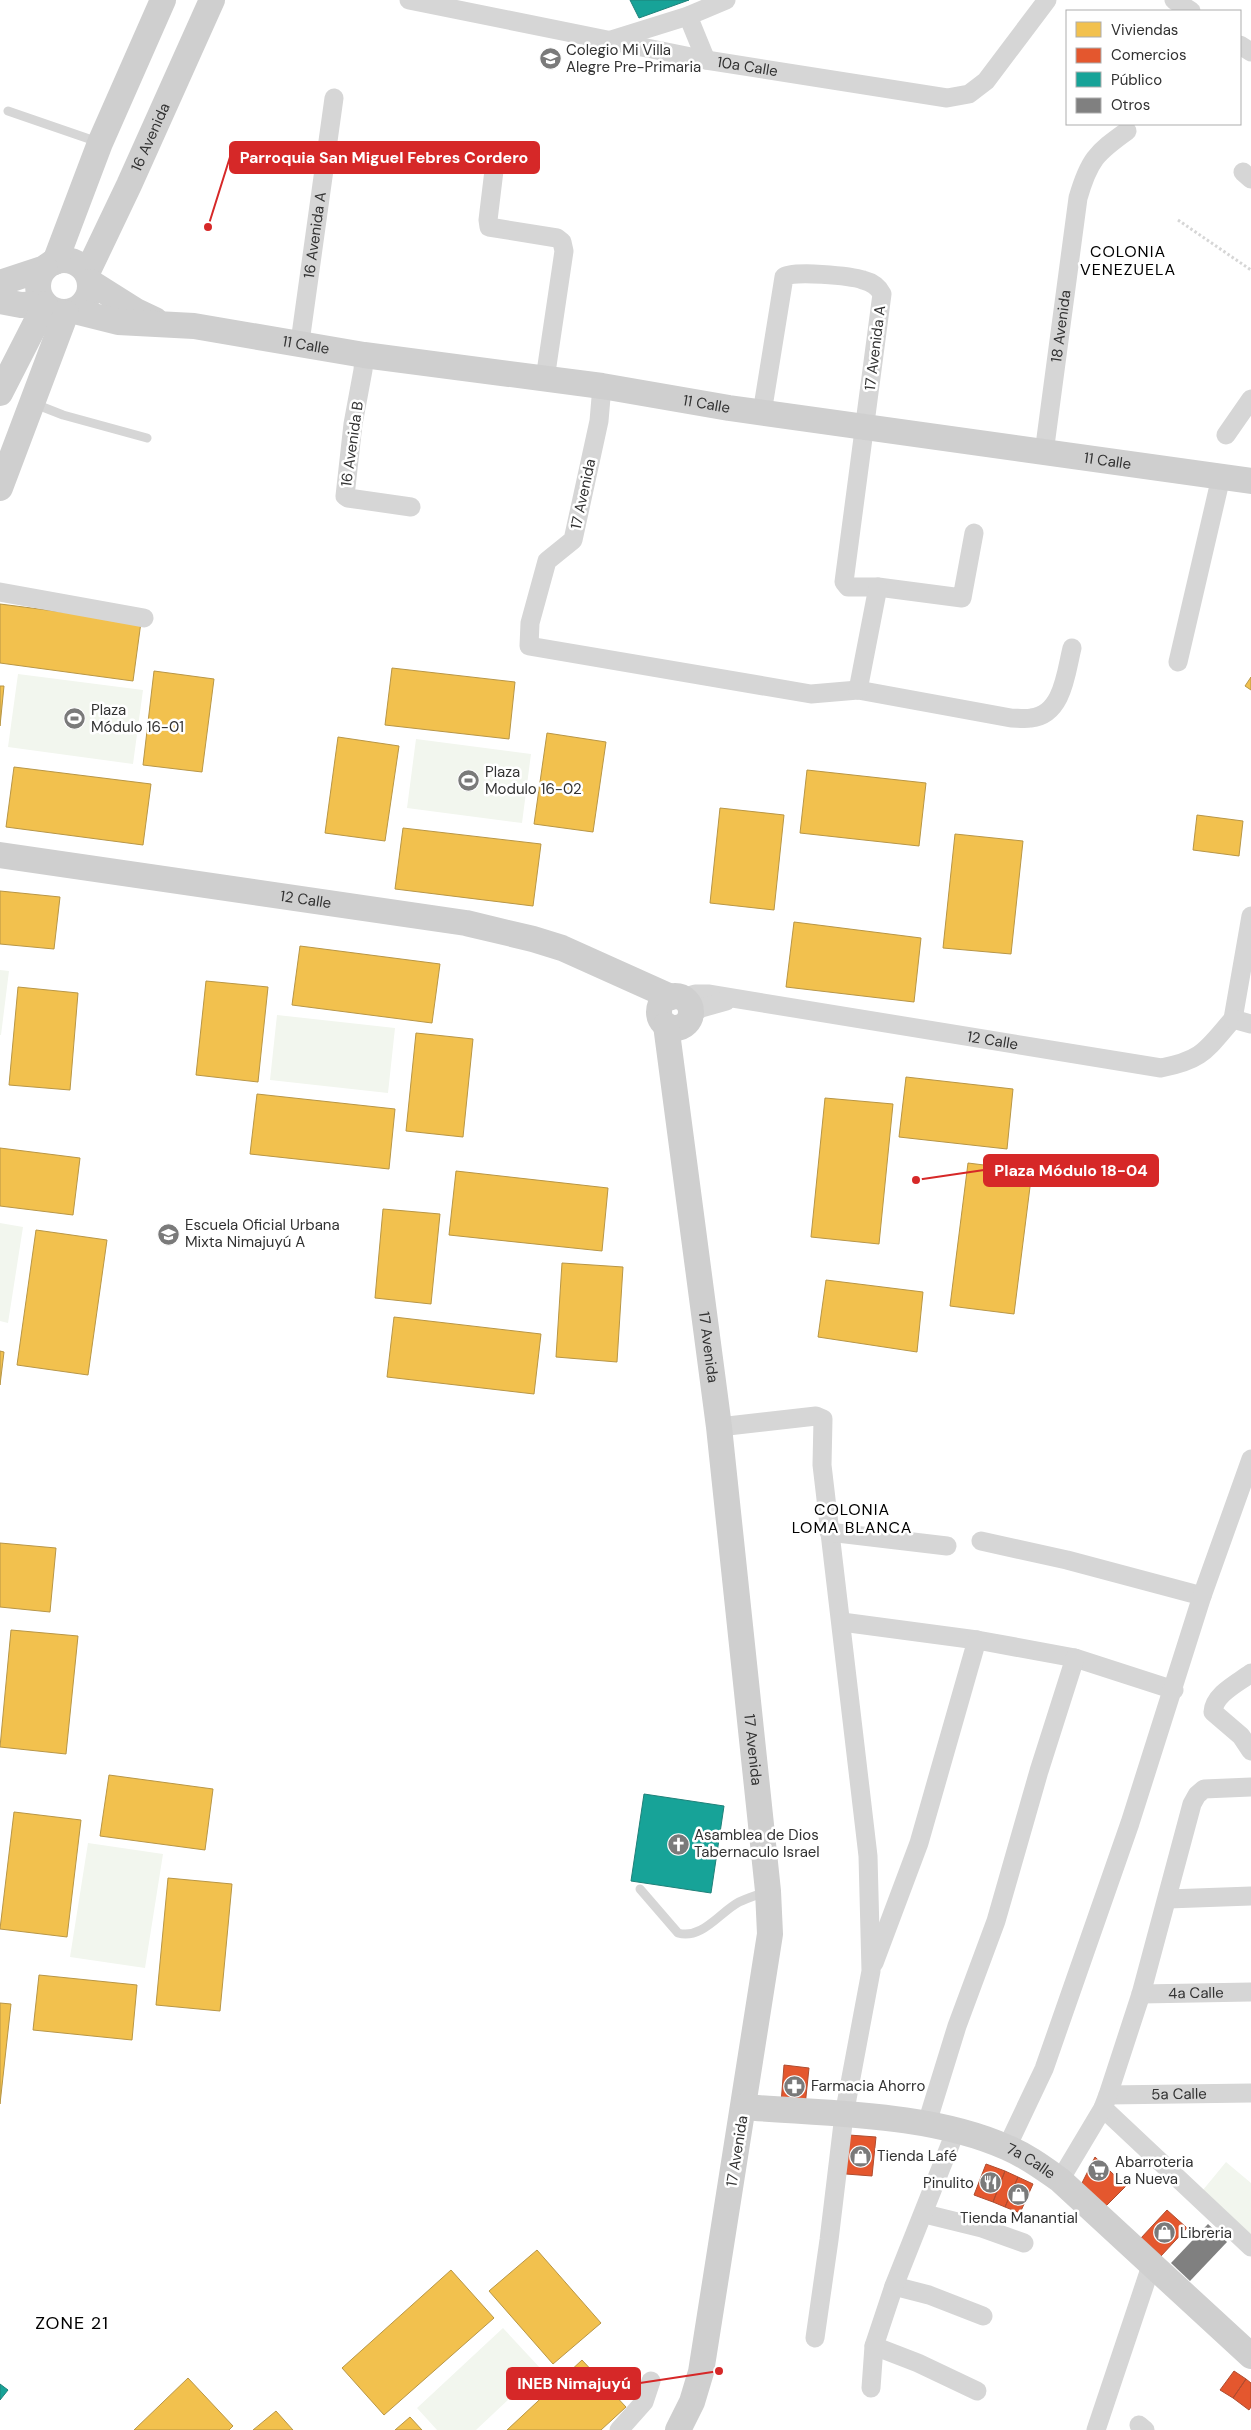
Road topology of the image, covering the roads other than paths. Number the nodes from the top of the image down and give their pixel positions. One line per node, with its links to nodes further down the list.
1 (163, 0): 14 (street)
2 (212, 0): 17 (street, 16 Avenida)
3 (409, 0): 9 (street, 10a Calle)
4 (726, 0): 8 (street)
5 (1047, 0): 10 (street, 10a Calle)
6 (1174, 0): 7 (street)
7 (1189, 10)
8 (688, 16): 9 (street); 10 (street)
9 (610, 41): 10 (street, 10a Calle)
10 (706, 60)
11 (334, 98): 22 (street, 16 Avenida A)
12 (8, 111): 14 (lane)
13 (1128, 131): 33 (street, 18 Avenida)
14 (100, 143): 16 (street)
15 (496, 154): 24 (street)
16 (50, 265): 17 (street); 18 (street); 20 (street)
17 (89, 277): 20 (street); 21 (street, 11 Calle)
18 (0, 283)
19 (0, 302): 20 (street, 11 Calle)
20 (57, 308): 21 (street, 11 Calle); 26 (street); 28 (street)
21 (163, 324): 22 (street, 11 Calle)
22 (300, 342): 23 (street, 11 Calle)
23 (364, 355): 24 (street, 11 Calle); 37 (street, 16 Avenida B)
24 (545, 379): 25 (street, 11 Calle)
25 (602, 386): 29 (street, 11 Calle); 44 (street, 17 Avenida)
26 (0, 393)
27 (1251, 399): 31 (street)
28 (33, 402): 32 (lane); 36 (street)
29 (762, 412): 30 (street, 11 Calle); 30 (street, 17 Avenida A)
30 (864, 427): 33 (street, 11 Calle); 39 (street, 17 Avenida A)
31 (1226, 435)
32 (147, 438)
33 (1044, 453): 34 (street, 11 Calle)
34 (1221, 477): 35 (street, 11 Calle); 43 (street)
35 (1251, 481)
36 (0, 488)
37 (411, 507)
38 (974, 533): 39 (street)
39 (878, 587): 44 (street)
40 (0, 592): 41 (street)
41 (144, 618)
42 (1072, 648): 44 (street)
43 (1178, 662)
44 (858, 690)
45 (0, 855): 47 (street, 12 Calle)
46 (1251, 916): 48 (street)
47 (675, 1013): 48 (street, 12 Calle); 50 (street, 17 Avenida)
48 (1232, 1019): 49 (street)
49 (1251, 1024)
50 (719, 1427): 52 (street); 64 (street, 17 Avenida)
51 (1251, 1459): 55 (street)
52 (830, 1532): 54 (street); 56 (street)
53 (981, 1541): 55 (street)
54 (947, 1546)
55 (1202, 1596): 60 (street)
56 (842, 1622): 57 (street); 67 (street)
57 (977, 1640): 58 (street); 67 (street)
58 (1075, 1658): 60 (street); 74 (street)
59 (1251, 1673): 61 (street)
60 (1174, 1690): 76 (street)
61 (1251, 1751)
62 (1248, 1784): 66 (street)
63 (640, 1890): 64 (lane)
64 (768, 1891): 72 (street, 17 Avenida)
65 (1251, 1896): 66 (street)
66 (1168, 1899): 69 (street)
67 (871, 1971): 73 (street)
68 (1251, 1992): 69 (street, 4a Calle)
69 (1141, 1994): 71 (street)
70 (1251, 2093): 71 (street, 5a Calle)
71 (1105, 2101): 77 (street); 80 (street)
72 (744, 2107): 73 (street, 7a Calle); 91 (street, 17 Avenida)
73 (844, 2115): 74 (street, 7a Calle); 84 (street)
74 (927, 2123): 75 (street, 7a Calle)
75 (956, 2130): 76 (street, 7a Calle); 78 (street)
76 (1007, 2147): 77 (street, 7a Calle)
77 (1060, 2180): 81 (street, 7a Calle)
78 (925, 2214): 79 (street); 82 (street)
79 (1024, 2243)
80 (1251, 2247)
81 (1152, 2263): 86 (street, 7a Calle); 92 (street)
82 (894, 2286): 83 (street); 85 (street)
83 (983, 2316)
84 (815, 2338)
85 (874, 2346): 88 (street); 89 (street)
86 (1251, 2356)
87 (651, 2381): 90 (street)
88 (870, 2388)
89 (977, 2391)
90 (619, 2430)
91 (678, 2430)
92 (1096, 2430)

